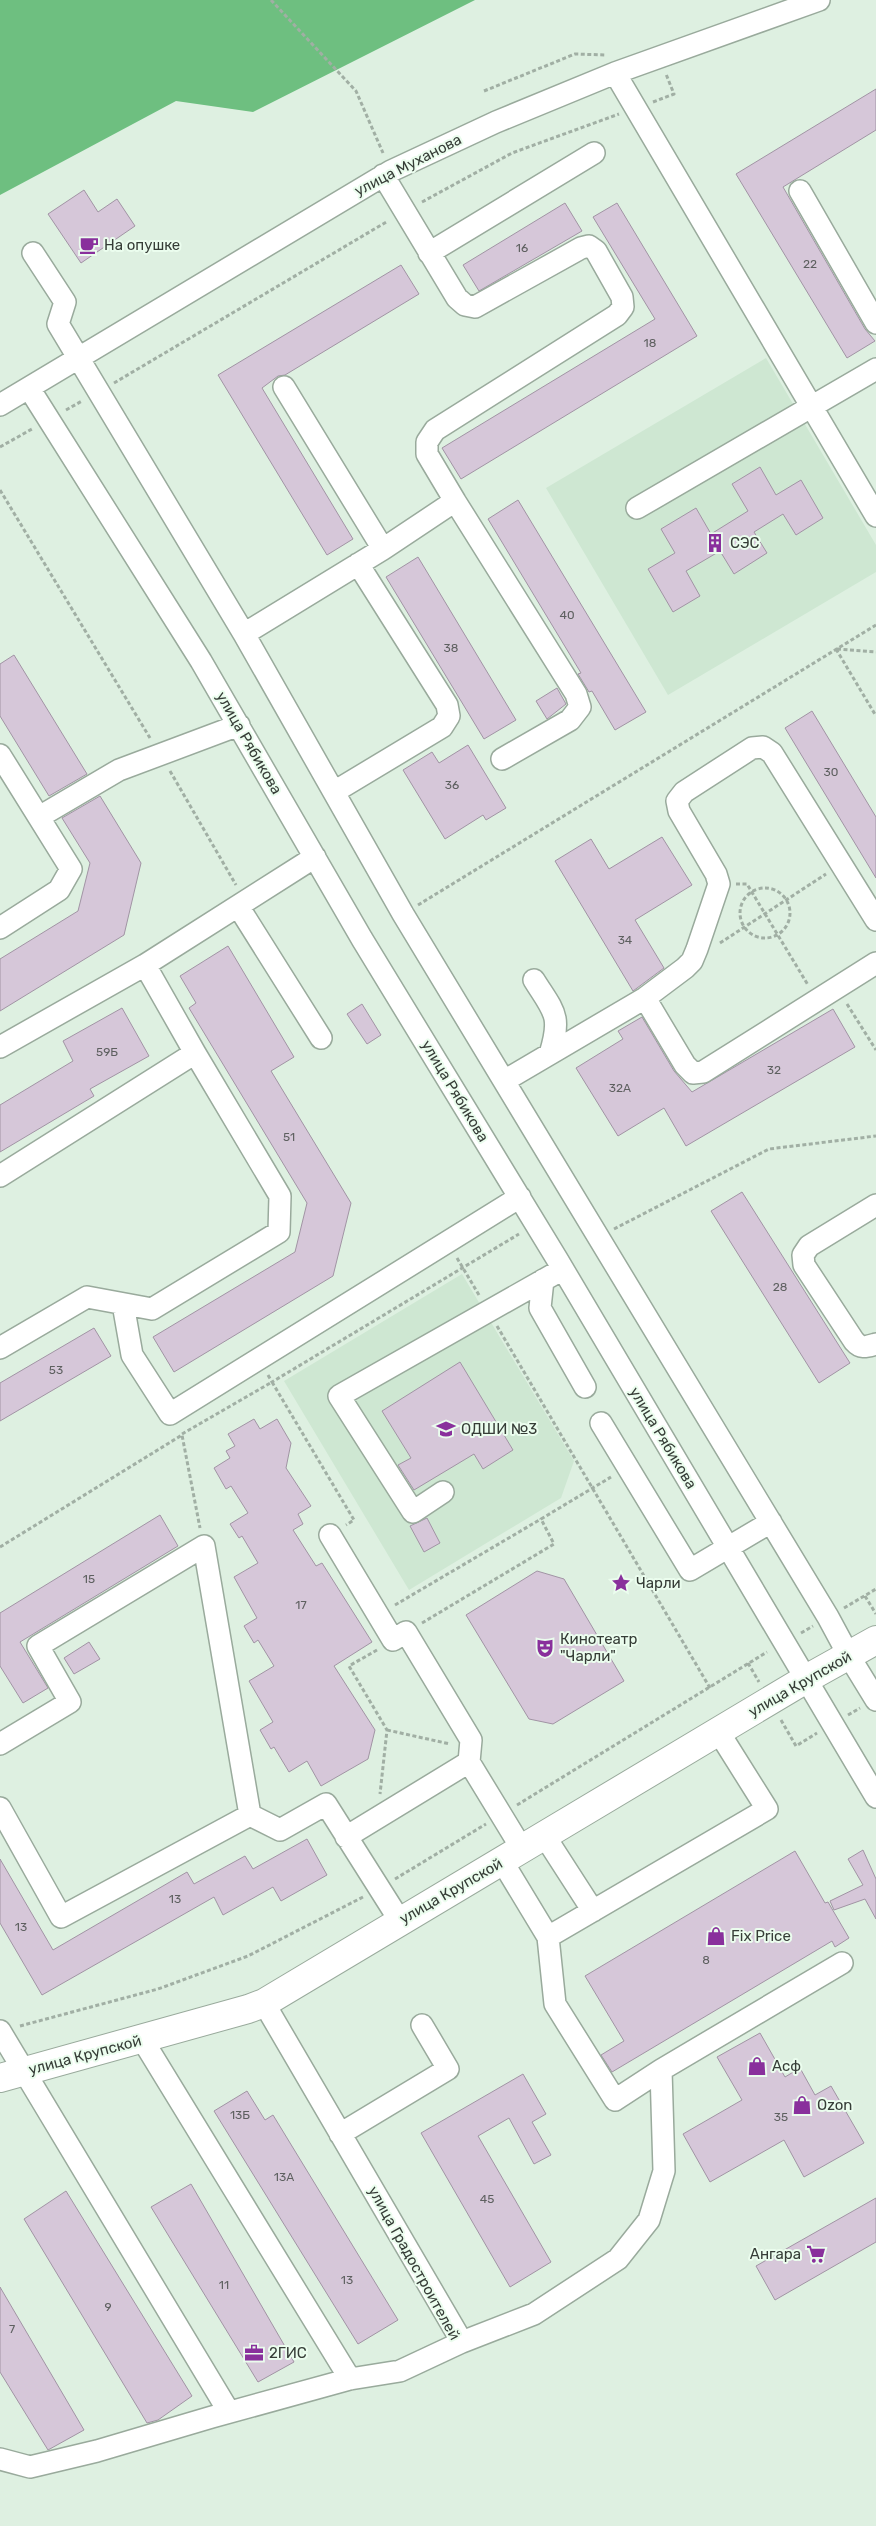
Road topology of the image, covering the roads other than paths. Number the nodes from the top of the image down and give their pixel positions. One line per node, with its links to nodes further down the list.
1 (819, 0): 2 (street, улица Муханова)
2 (615, 73): 4 (street, улица Муханова); 14 (street)
3 (594, 153): 7 (street)
4 (387, 173): 7 (street); 9 (street, улица Муханова)
5 (800, 191): 8 (street)
6 (33, 253): 9 (street)
7 (429, 253): 15 (street)
8 (876, 323)
9 (78, 358): 12 (street, улица Муханова); 20 (street)
10 (876, 369): 14 (street)
11 (284, 387): 18 (street)
12 (29, 388): 13 (street, улица Муханова); 21 (street, улица Рябикова)
13 (0, 405)
14 (810, 408): 16 (street); 17 (street)
15 (454, 501): 18 (street); 23 (street)
16 (637, 508)
17 (876, 516)
18 (383, 549): 19 (street)
19 (358, 564): 20 (street); 24 (street)
20 (244, 634): 24 (street)
21 (239, 725): 25 (street); 26 (street, улица Рябикова)
22 (0, 756): 25 (street)
23 (502, 759)
24 (334, 792): 38 (street)
25 (38, 817): 29 (street)
26 (315, 858): 27 (street); 40 (street, улица Рябикова)
27 (242, 904): 31 (street); 34 (street)
28 (876, 920): 33 (street)
29 (0, 928)
30 (876, 963): 33 (street)
31 (145, 965): 35 (street); 36 (street)
32 (534, 980): 37 (street)
33 (645, 998): 37 (street)
34 (321, 1038)
35 (0, 1047)
36 (195, 1053): 39 (street); 44 (street)
37 (550, 1054): 38 (street)
38 (504, 1081): 50 (street)
39 (0, 1176)
40 (520, 1197): 42 (street, улица Рябикова); 44 (street)
41 (876, 1205): 45 (street)
42 (563, 1269): 43 (street); 52 (street, улица Рябикова)
43 (543, 1280): 47 (street); 49 (street)
44 (123, 1304): 46 (street)
45 (876, 1344)
46 (0, 1348)
47 (585, 1387)
48 (601, 1423): 52 (street)
49 (443, 1492)
50 (771, 1522): 52 (street); 54 (street)
51 (330, 1534): 59 (street)
52 (728, 1547): 55 (street, улица Рябикова)
53 (876, 1640): 54 (main road, улица Крупской)
54 (849, 1656): 55 (main road, улица Крупской); 56 (street)
55 (806, 1679): 57 (main road, улица Крупской); 60 (street, улица Рябикова)
56 (876, 1700)
57 (718, 1731): 64 (main road, улица Крупской); 65 (street)
58 (0, 1744): 62 (street)
59 (470, 1755): 63 (street); 64 (street)
60 (876, 1797)
61 (0, 1808): 62 (street)
62 (250, 1815): 63 (street)
63 (346, 1837): 66 (street)
64 (523, 1848): 65 (street); 66 (main road, улица Крупской); 67 (street)
65 (593, 1911): 67 (street)
66 (400, 1921): 69 (main road, улица Крупской)
67 (548, 1937): 73 (street)
68 (842, 1963): 73 (street)
69 (264, 2003): 72 (main road, улица Крупской); 75 (street, улица Градостроителей)
70 (422, 2025): 75 (street)
71 (0, 2031): 74 (street)
72 (142, 2039): 74 (main road, улица Крупской); 77 (street)
73 (661, 2070): 76 (street)
74 (12, 2075): 78 (street)
75 (340, 2134): 76 (street, улица Градостроителей)
76 (462, 2342): 77 (street, улица Градостроителей)
77 (350, 2379): 78 (street, улица Градостроителей)
78 (229, 2412): 79 (street, улица Градостроителей)
79 (0, 2459)

